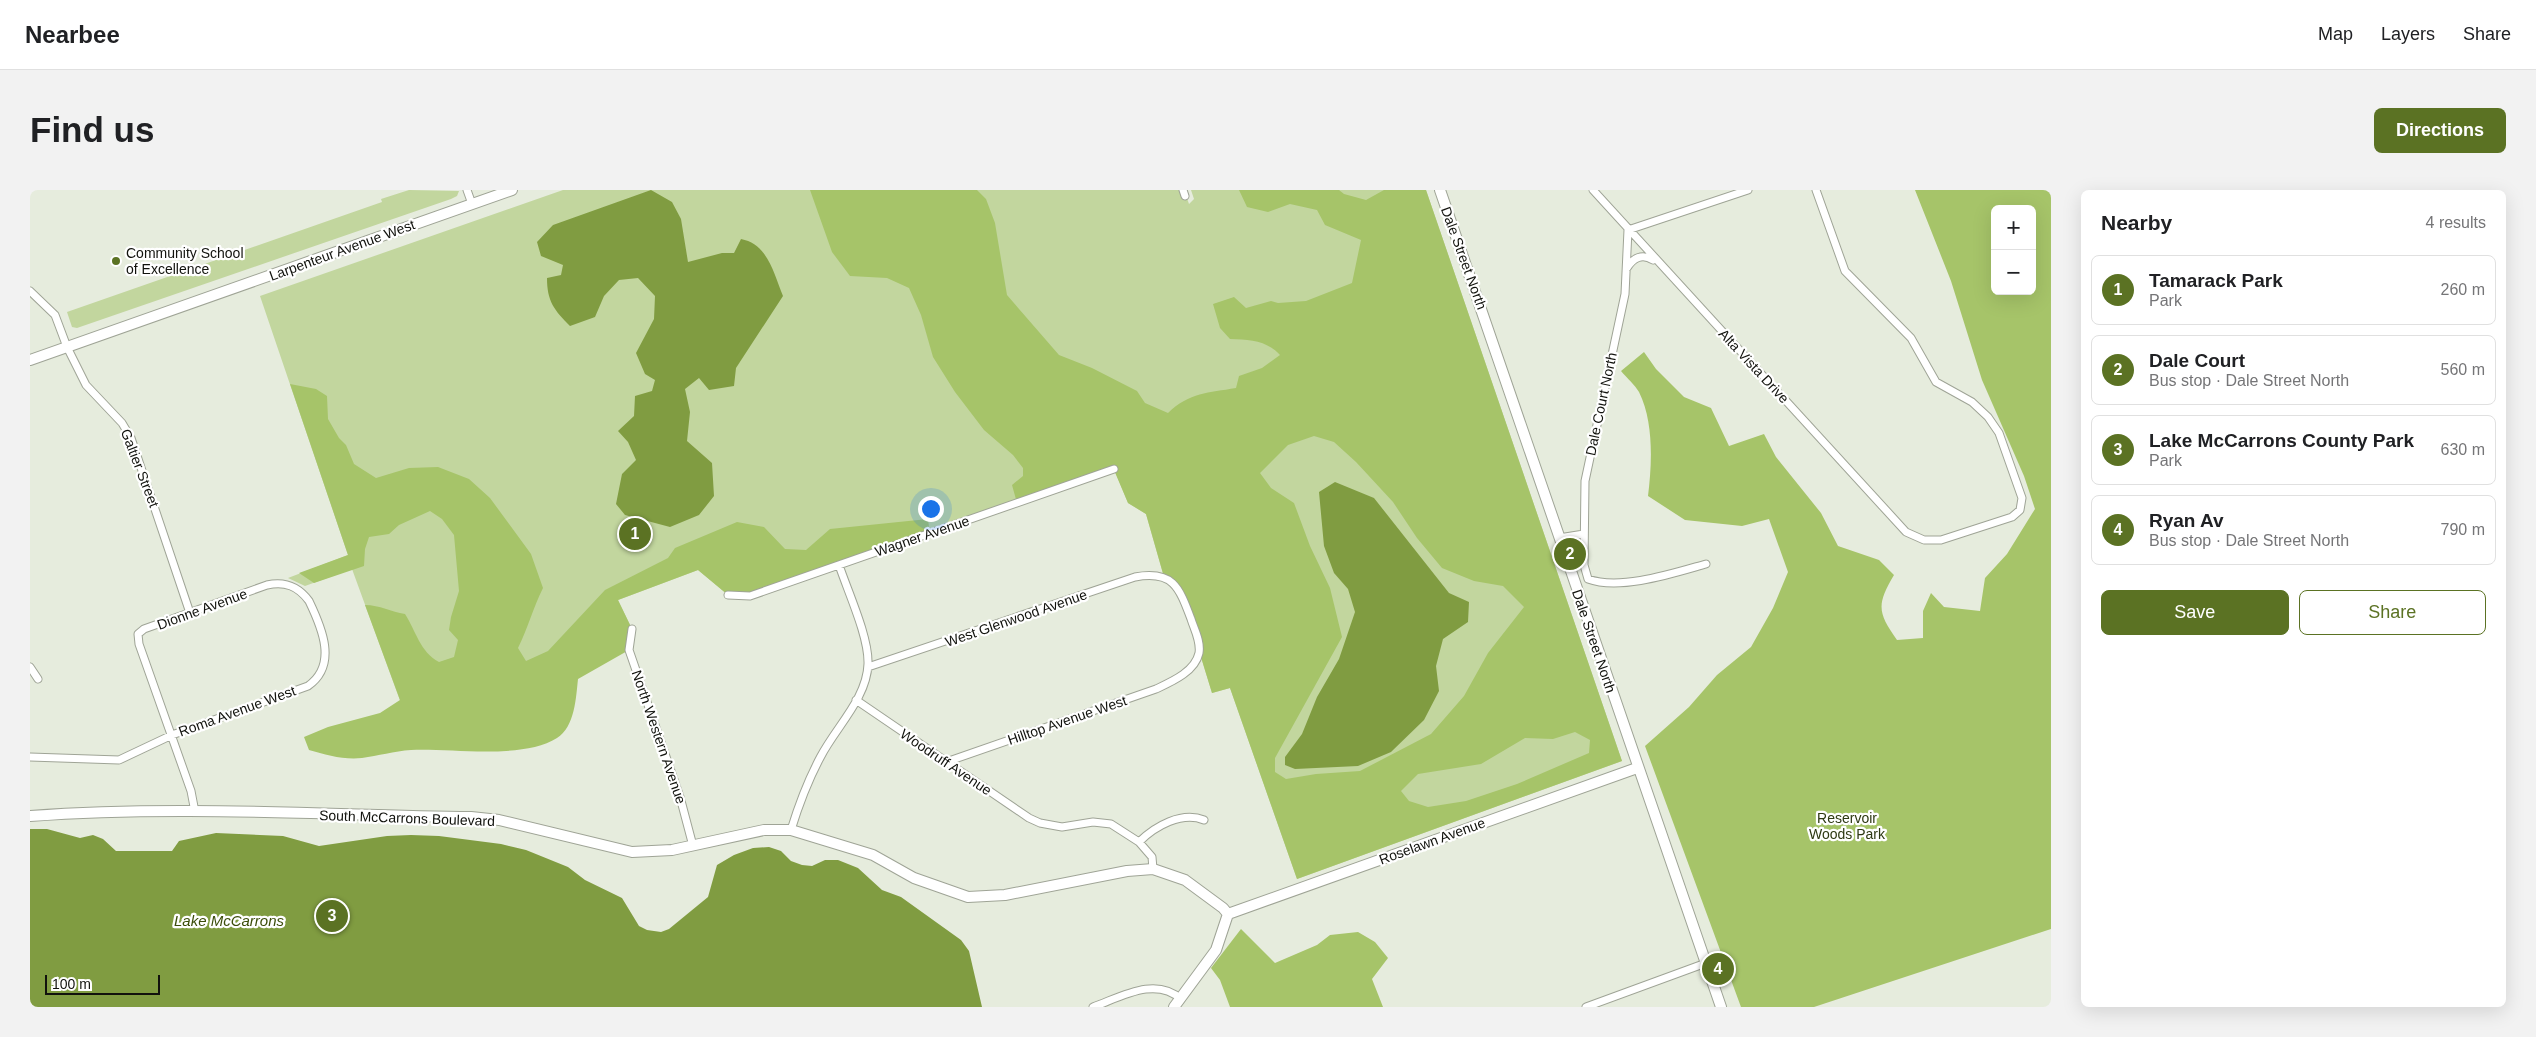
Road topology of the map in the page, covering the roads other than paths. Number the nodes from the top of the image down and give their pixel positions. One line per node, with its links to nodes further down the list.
1 (467, 190): 7 (street)
2 (512, 190): 7 (street, Larpenteur Avenue West)
3 (1440, 190): 16 (street, Dale Street North)
4 (1593, 190): 8 (street, Alta Vista Drive)
5 (1748, 190): 8 (street)
6 (1816, 190): 9 (street, Alta Vista Drive)
7 (472, 204): 12 (street, Larpenteur Avenue West)
8 (1628, 230): 9 (street, Alta Vista Drive); 10 (street, Dale Court North)
9 (1658, 263): 10 (street)
10 (1627, 269): 15 (street, Dale Court North)
11 (30, 291): 12 (street, Galtier Street)
12 (67, 347): 13 (street, Larpenteur Avenue West); 20 (street, Galtier Street)
13 (30, 360)
14 (1114, 469): 18 (street, Wagner Avenue)
15 (1584, 534): 16 (street); 17 (street, Dale Court North)
16 (1559, 538): 31 (street, Dale Street North)
17 (1706, 564)
18 (839, 565): 19 (street, Wagner Avenue); 23 (street)
19 (728, 595)
20 (190, 613): 26 (street, Dionne Avenue); 28 (street, Dionne Avenue)
21 (632, 629): 37 (street, North Western Avenue)
22 (30, 667): 25 (street)
23 (868, 667): 24 (street, West Glenwood Avenue); 27 (street)
24 (1186, 672): 30 (street, Hilltop Avenue West)
25 (38, 679)
26 (303, 688): 28 (street, Roma Avenue West)
27 (856, 700): 30 (street, Woodruff Avenue); 35 (street)
28 (172, 735): 29 (street, Roma Avenue West); 32 (street)
29 (30, 758)
30 (946, 762): 36 (street, Woodruff Avenue)
31 (1637, 768): 39 (street, Roselawn Avenue); 40 (street, Dale Street North)
32 (195, 812): 33 (street, South McCarrons Boulevard); 37 (street, South McCarrons Boulevard)
33 (30, 816)
34 (1204, 820): 36 (street)
35 (791, 830): 37 (street, South McCarrons Boulevard); 38 (street, South McCarrons Boulevard)
36 (1139, 842): 38 (street, Woodruff Avenue)
37 (693, 846)
38 (1153, 869): 39 (street, South McCarrons Boulevard)
39 (1228, 914): 41 (street)
40 (1706, 963): 43 (street); 44 (street, Dale Street North)
41 (1178, 1003): 42 (street)
42 (1093, 1007)
43 (1586, 1007)
44 (1721, 1007)

